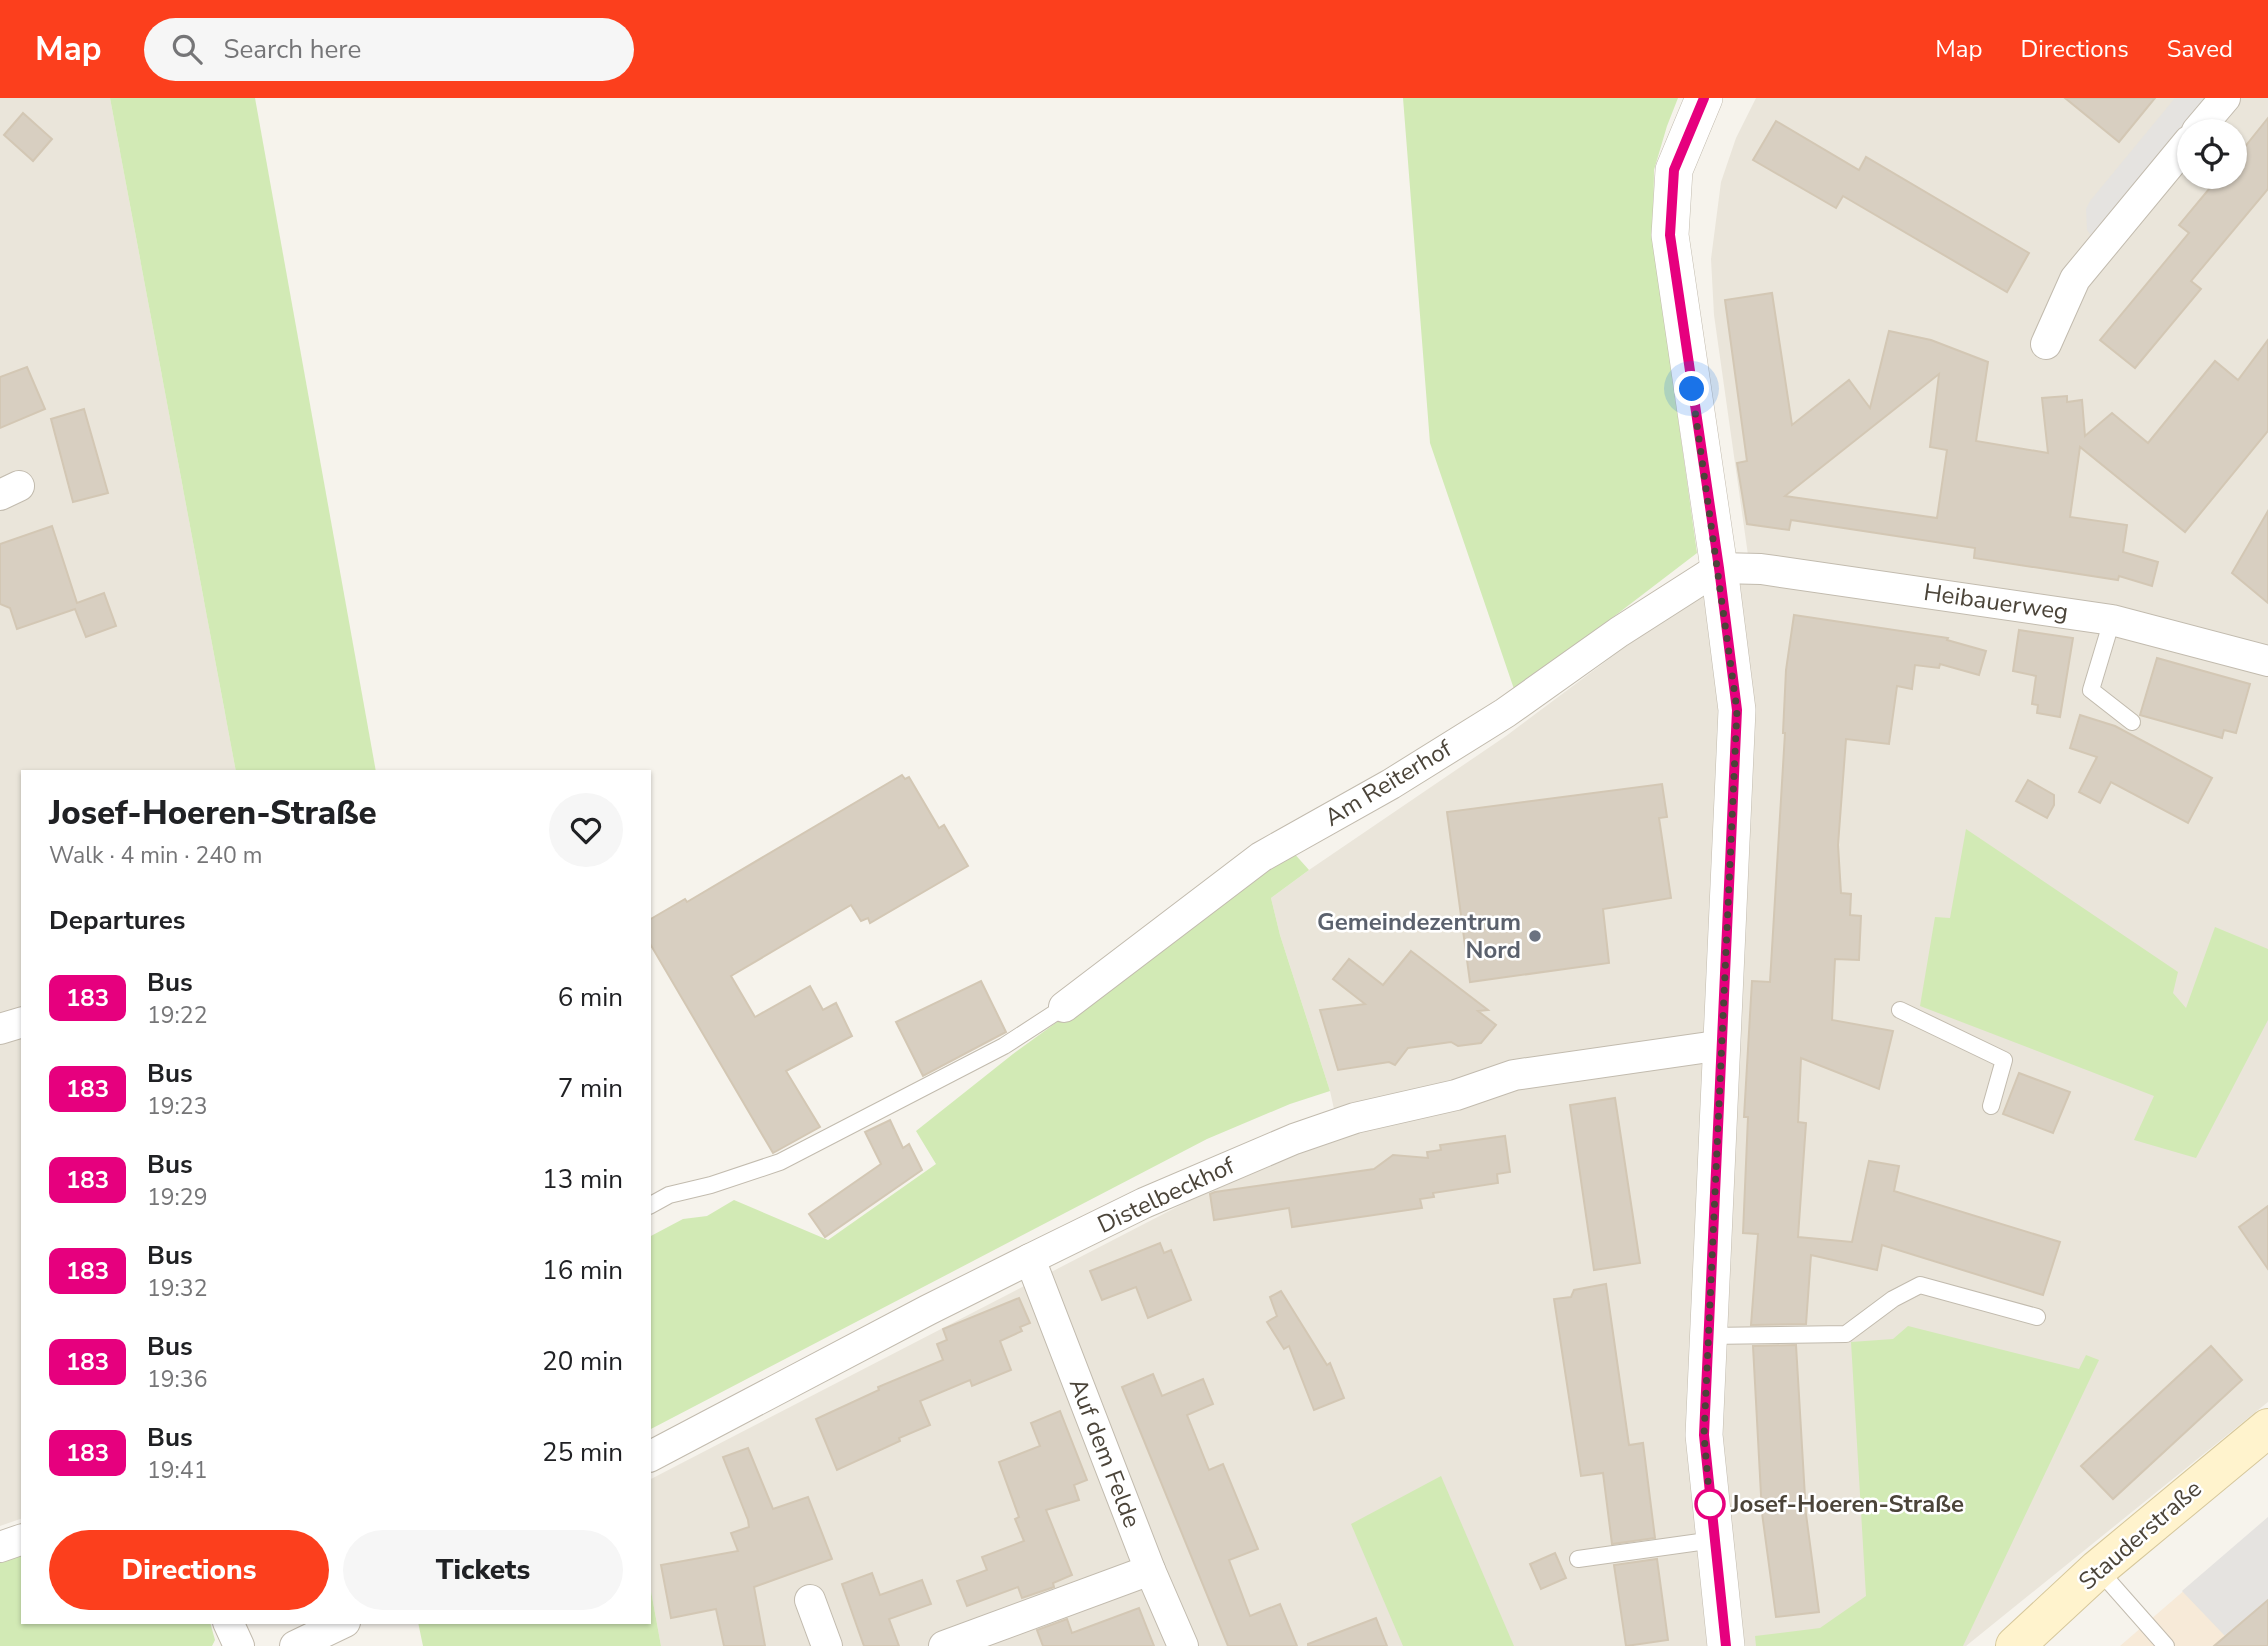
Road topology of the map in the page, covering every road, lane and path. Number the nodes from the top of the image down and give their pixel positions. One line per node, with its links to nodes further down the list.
1 (1704, 98): 6 (street)
2 (2225, 98): 3 (street)
3 (2207, 119)
4 (2177, 156): 5 (street)
5 (2046, 344)
6 (1719, 568): 7 (street, Heibauerweg); 10 (street, Am Reiterhof); 14 (street)
7 (2112, 620): 8 (street, Heibauerweg); 9 (lane)
8 (2268, 661)
9 (2132, 722)
10 (1064, 1007): 16 (lane)
11 (1900, 1010): 15 (lane)
12 (21, 1023): 13 (street)
13 (0, 1029)
14 (1723, 1045): 17 (street, Distelbeckhof); 19 (street)
15 (1991, 1106)
16 (651, 1205)
17 (1030, 1259): 21 (street, Distelbeckhof); 27 (street, Auf dem Felde)
18 (2037, 1317): 19 (lane)
19 (1708, 1336): 23 (street)
20 (2268, 1428): 26 (main road, Stauderstraße)
21 (651, 1456)
22 (21, 1540): 24 (street)
23 (1714, 1540): 25 (lane); 36 (street)
24 (0, 1547)
25 (1578, 1559)
26 (2098, 1569): 37 (main road, Stauderstraße); 38 (lane)
27 (1150, 1570): 34 (street); 35 (street, Auf dem Felde)
28 (810, 1600): 33 (street)
29 (229, 1624): 31 (street)
30 (341, 1624): 32 (street)
31 (239, 1646)
32 (295, 1646)
33 (827, 1646)
34 (944, 1646)
35 (1183, 1646)
36 (1726, 1646)
37 (2015, 1646)
38 (2166, 1646)

